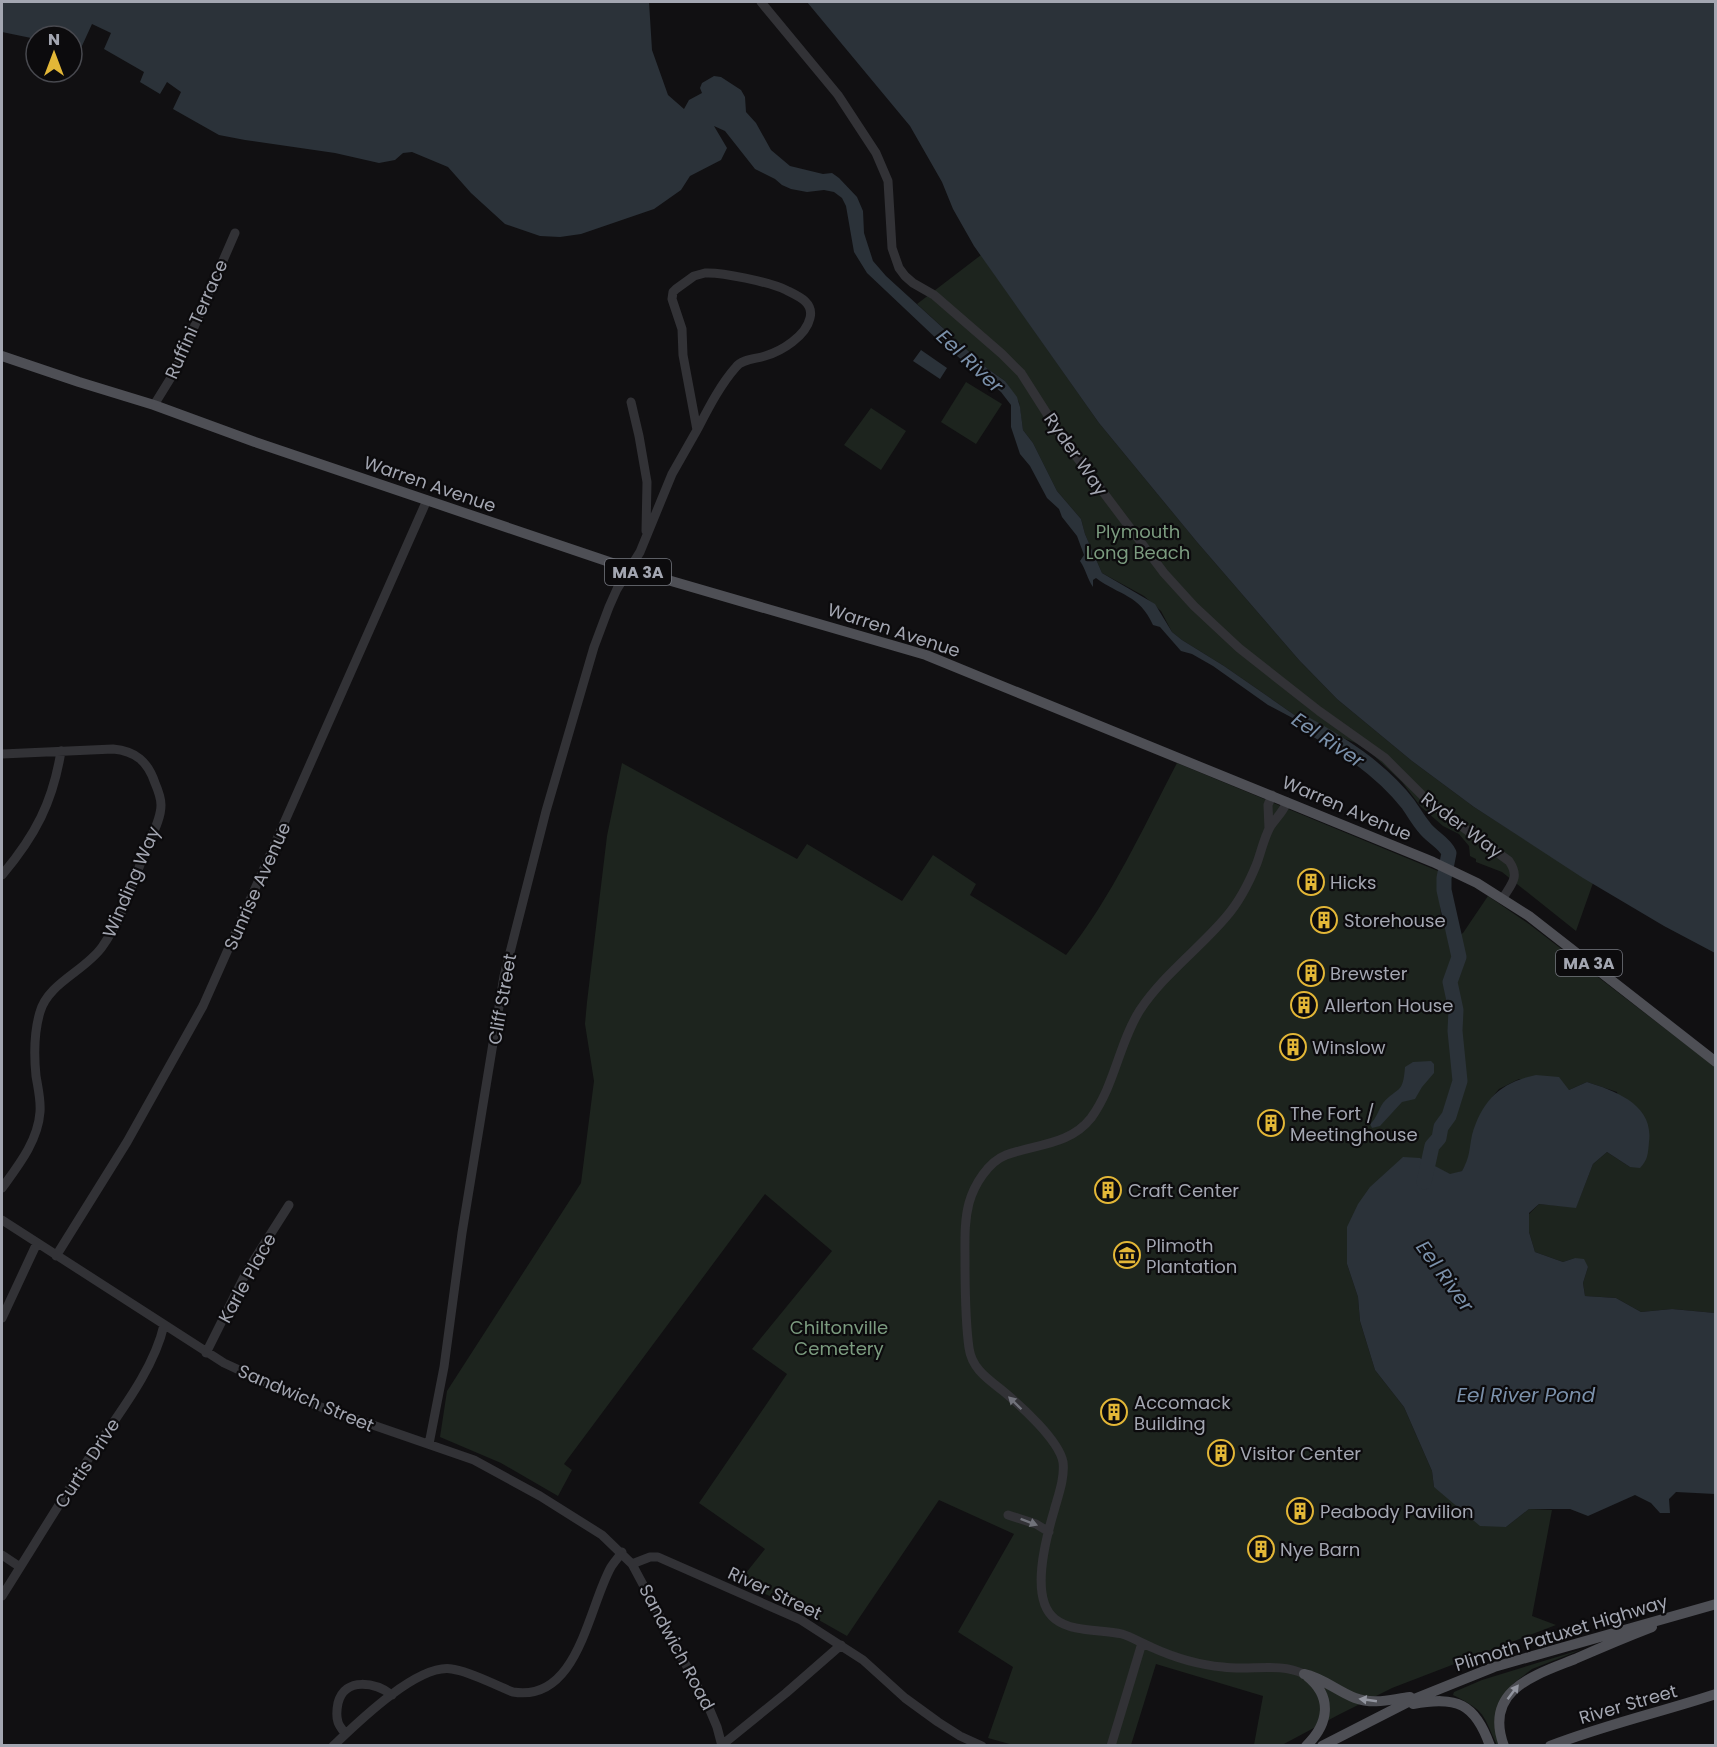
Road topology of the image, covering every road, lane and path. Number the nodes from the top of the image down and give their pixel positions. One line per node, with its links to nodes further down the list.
1 (761, 2): 16 (street, Ryder Way)
2 (235, 233): 5 (street, Ruffini Terrace)
3 (2, 356): 5 (main road, Warren Avenue / MA 3A)
4 (631, 402): 8 (street)
5 (154, 405): 7 (main road, Warren Avenue / MA 3A)
6 (697, 430): 6 (street, Cliff Street); 8 (street, Cliff Street)
7 (427, 500): 9 (main road, Warren Avenue / MA 3A); 22 (street, Sunrise Avenue)
8 (646, 536): 9 (street, Cliff Street)
9 (630, 569): 12 (main road, Warren Avenue / MA 3A); 26 (street, Cliff Street)
10 (61, 751): 11 (street, Winding Way); 15 (street); 18 (street, Winding Way)
11 (2, 754)
12 (1272, 795): 13 (main road, Warren Avenue / MA 3A); 14 (street)
13 (1287, 802): 14 (street); 16 (main road, Warren Avenue / MA 3A)
14 (1269, 828): 28 (street, one-way to 14)
15 (2, 875)
16 (1503, 898): 17 (main road, Warren Avenue / MA 3A)
17 (1716, 1062)
18 (2, 1188)
19 (289, 1205): 25 (street, Karle Place)
20 (2, 1220): 21 (street, Sandwich Street)
21 (37, 1243): 22 (street, Sandwich Street); 23 (street)
22 (56, 1256): 24 (street, Sandwich Street)
23 (2, 1318)
24 (164, 1325): 25 (street, Sandwich Street); 32 (street, Curtis Drive)
25 (206, 1353): 26 (street, Sandwich Street)
26 (429, 1444): 29 (street, Sandwich Street)
27 (1008, 1515): 28 (street, one-way to 28)
28 (1049, 1532): 35 (street)
29 (622, 1552): 31 (street, Sandwich Road); 40 (street)
30 (2, 1555): 32 (street)
31 (633, 1564): 36 (street, River Street); 43 (street, Sandwich Road)
32 (20, 1567): 33 (street, Curtis Drive)
33 (2, 1596)
34 (1712, 1605): 38 (main road, Plimoth Patuxet Highway); 50 (main road, one-way to 34)
35 (1142, 1643): 37 (street); 46 (street)
36 (841, 1645): 43 (street); 45 (street, River Street)
37 (1304, 1674): 38 (main road, one-way to 37); 47 (main road)
38 (1426, 1694): 41 (main road, Plimoth Patuxet Highway)
39 (1716, 1694): 51 (main road, River Street)
40 (392, 1695): 42 (street); 42 (street)
41 (1401, 1706): 48 (main road, Plimoth Patuxet Highway); 49 (main road)
42 (345, 1734): 44 (street)
43 (722, 1745)
44 (333, 1746)
45 (982, 1746)
46 (1111, 1746)
47 (1306, 1746)
48 (1322, 1746)
49 (1490, 1746)
50 (1504, 1746)
51 (1550, 1746)

